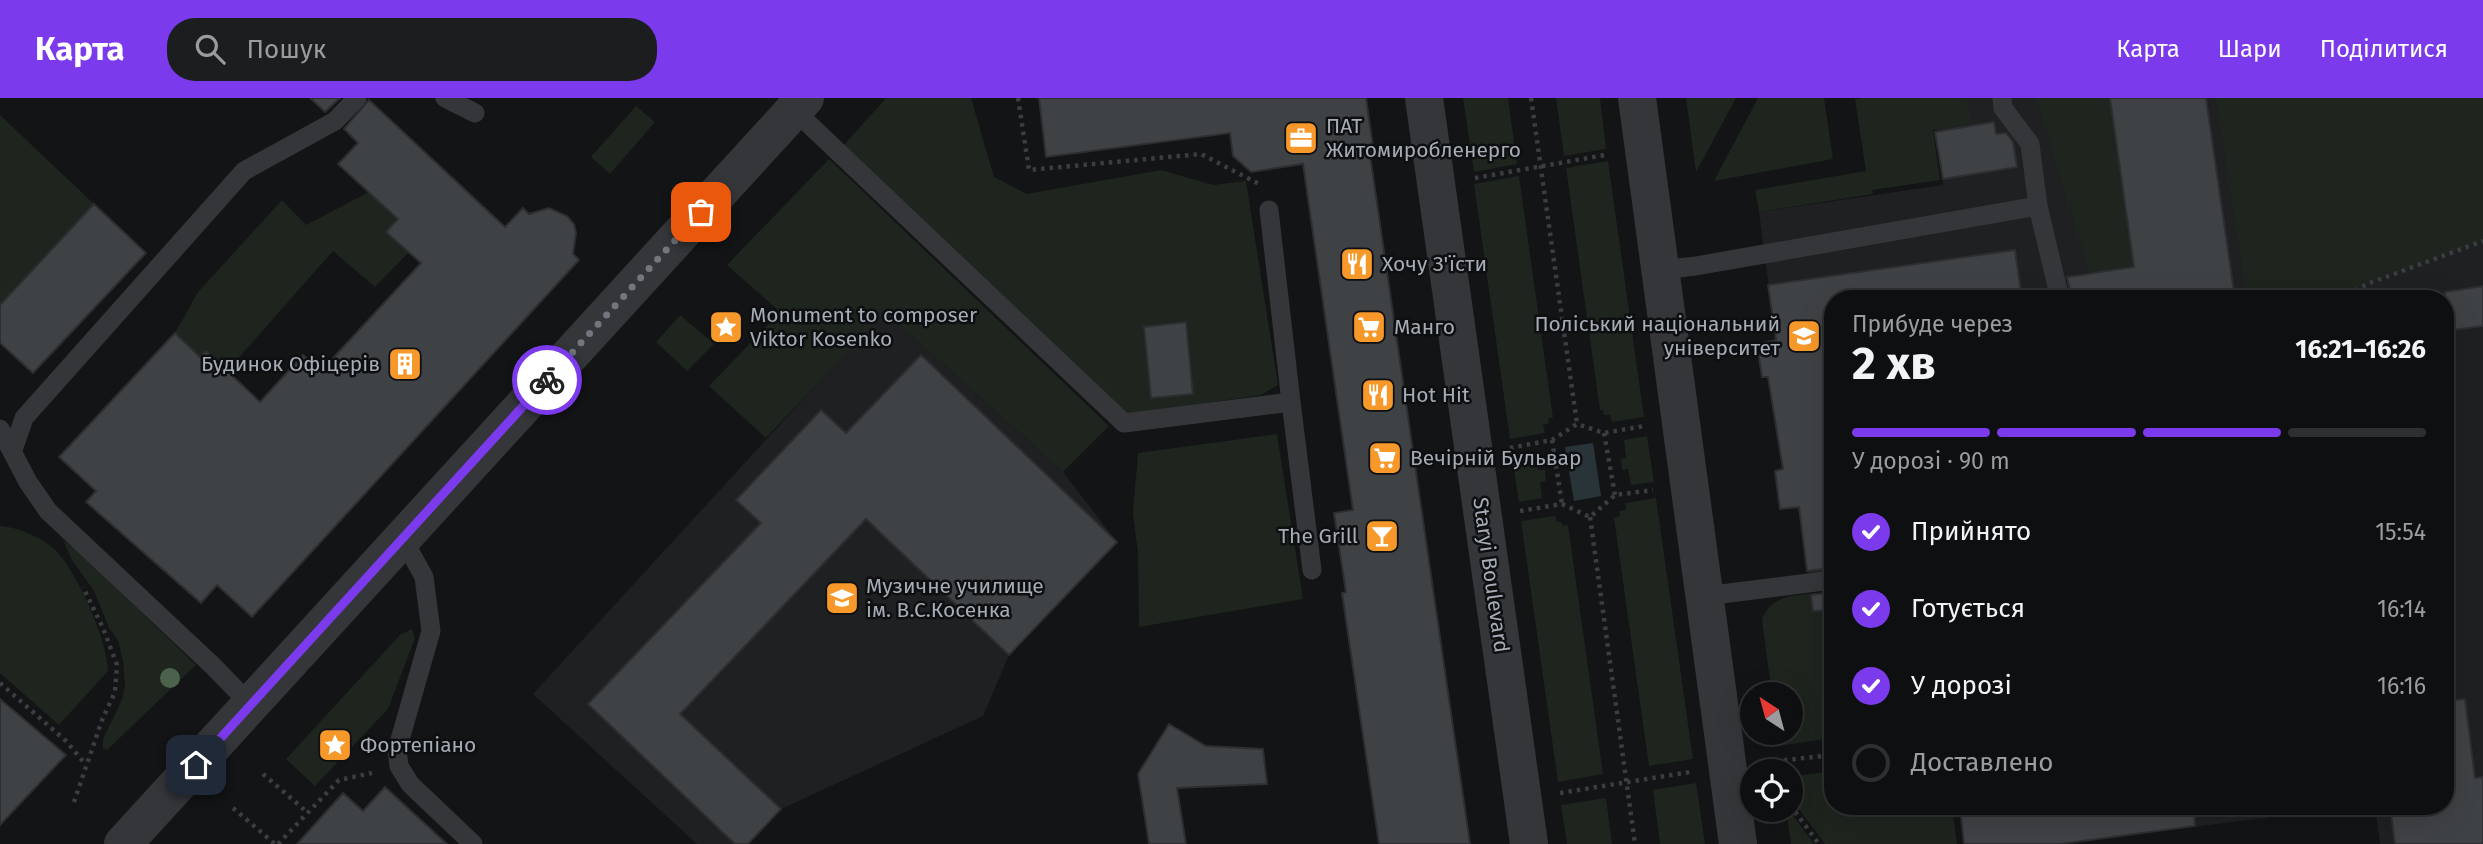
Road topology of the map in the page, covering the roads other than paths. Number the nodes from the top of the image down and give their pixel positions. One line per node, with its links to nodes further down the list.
1 (356, 98): 14 (lane)
2 (445, 98): 7 (lane)
3 (1424, 98): 22 (street, Staryi Boulevard)
4 (1637, 98): 10 (street)
5 (2002, 98): 8 (lane)
6 (799, 104): 12 (lane); 15 (street)
7 (475, 113)
8 (2039, 206): 10 (lane); 11 (lane)
9 (1269, 210): 12 (lane)
10 (1661, 270): 18 (street)
11 (2058, 290)
12 (1291, 402): 16 (lane)
13 (0, 429): 14 (lane)
14 (13, 450): 19 (lane)
15 (403, 539): 19 (street); 21 (lane)
16 (1312, 570)
17 (1824, 581): 18 (lane)
18 (1705, 596): 23 (street)
19 (251, 705): 20 (street)
20 (123, 844)
21 (473, 844)
22 (1529, 844)
23 (1738, 844)

